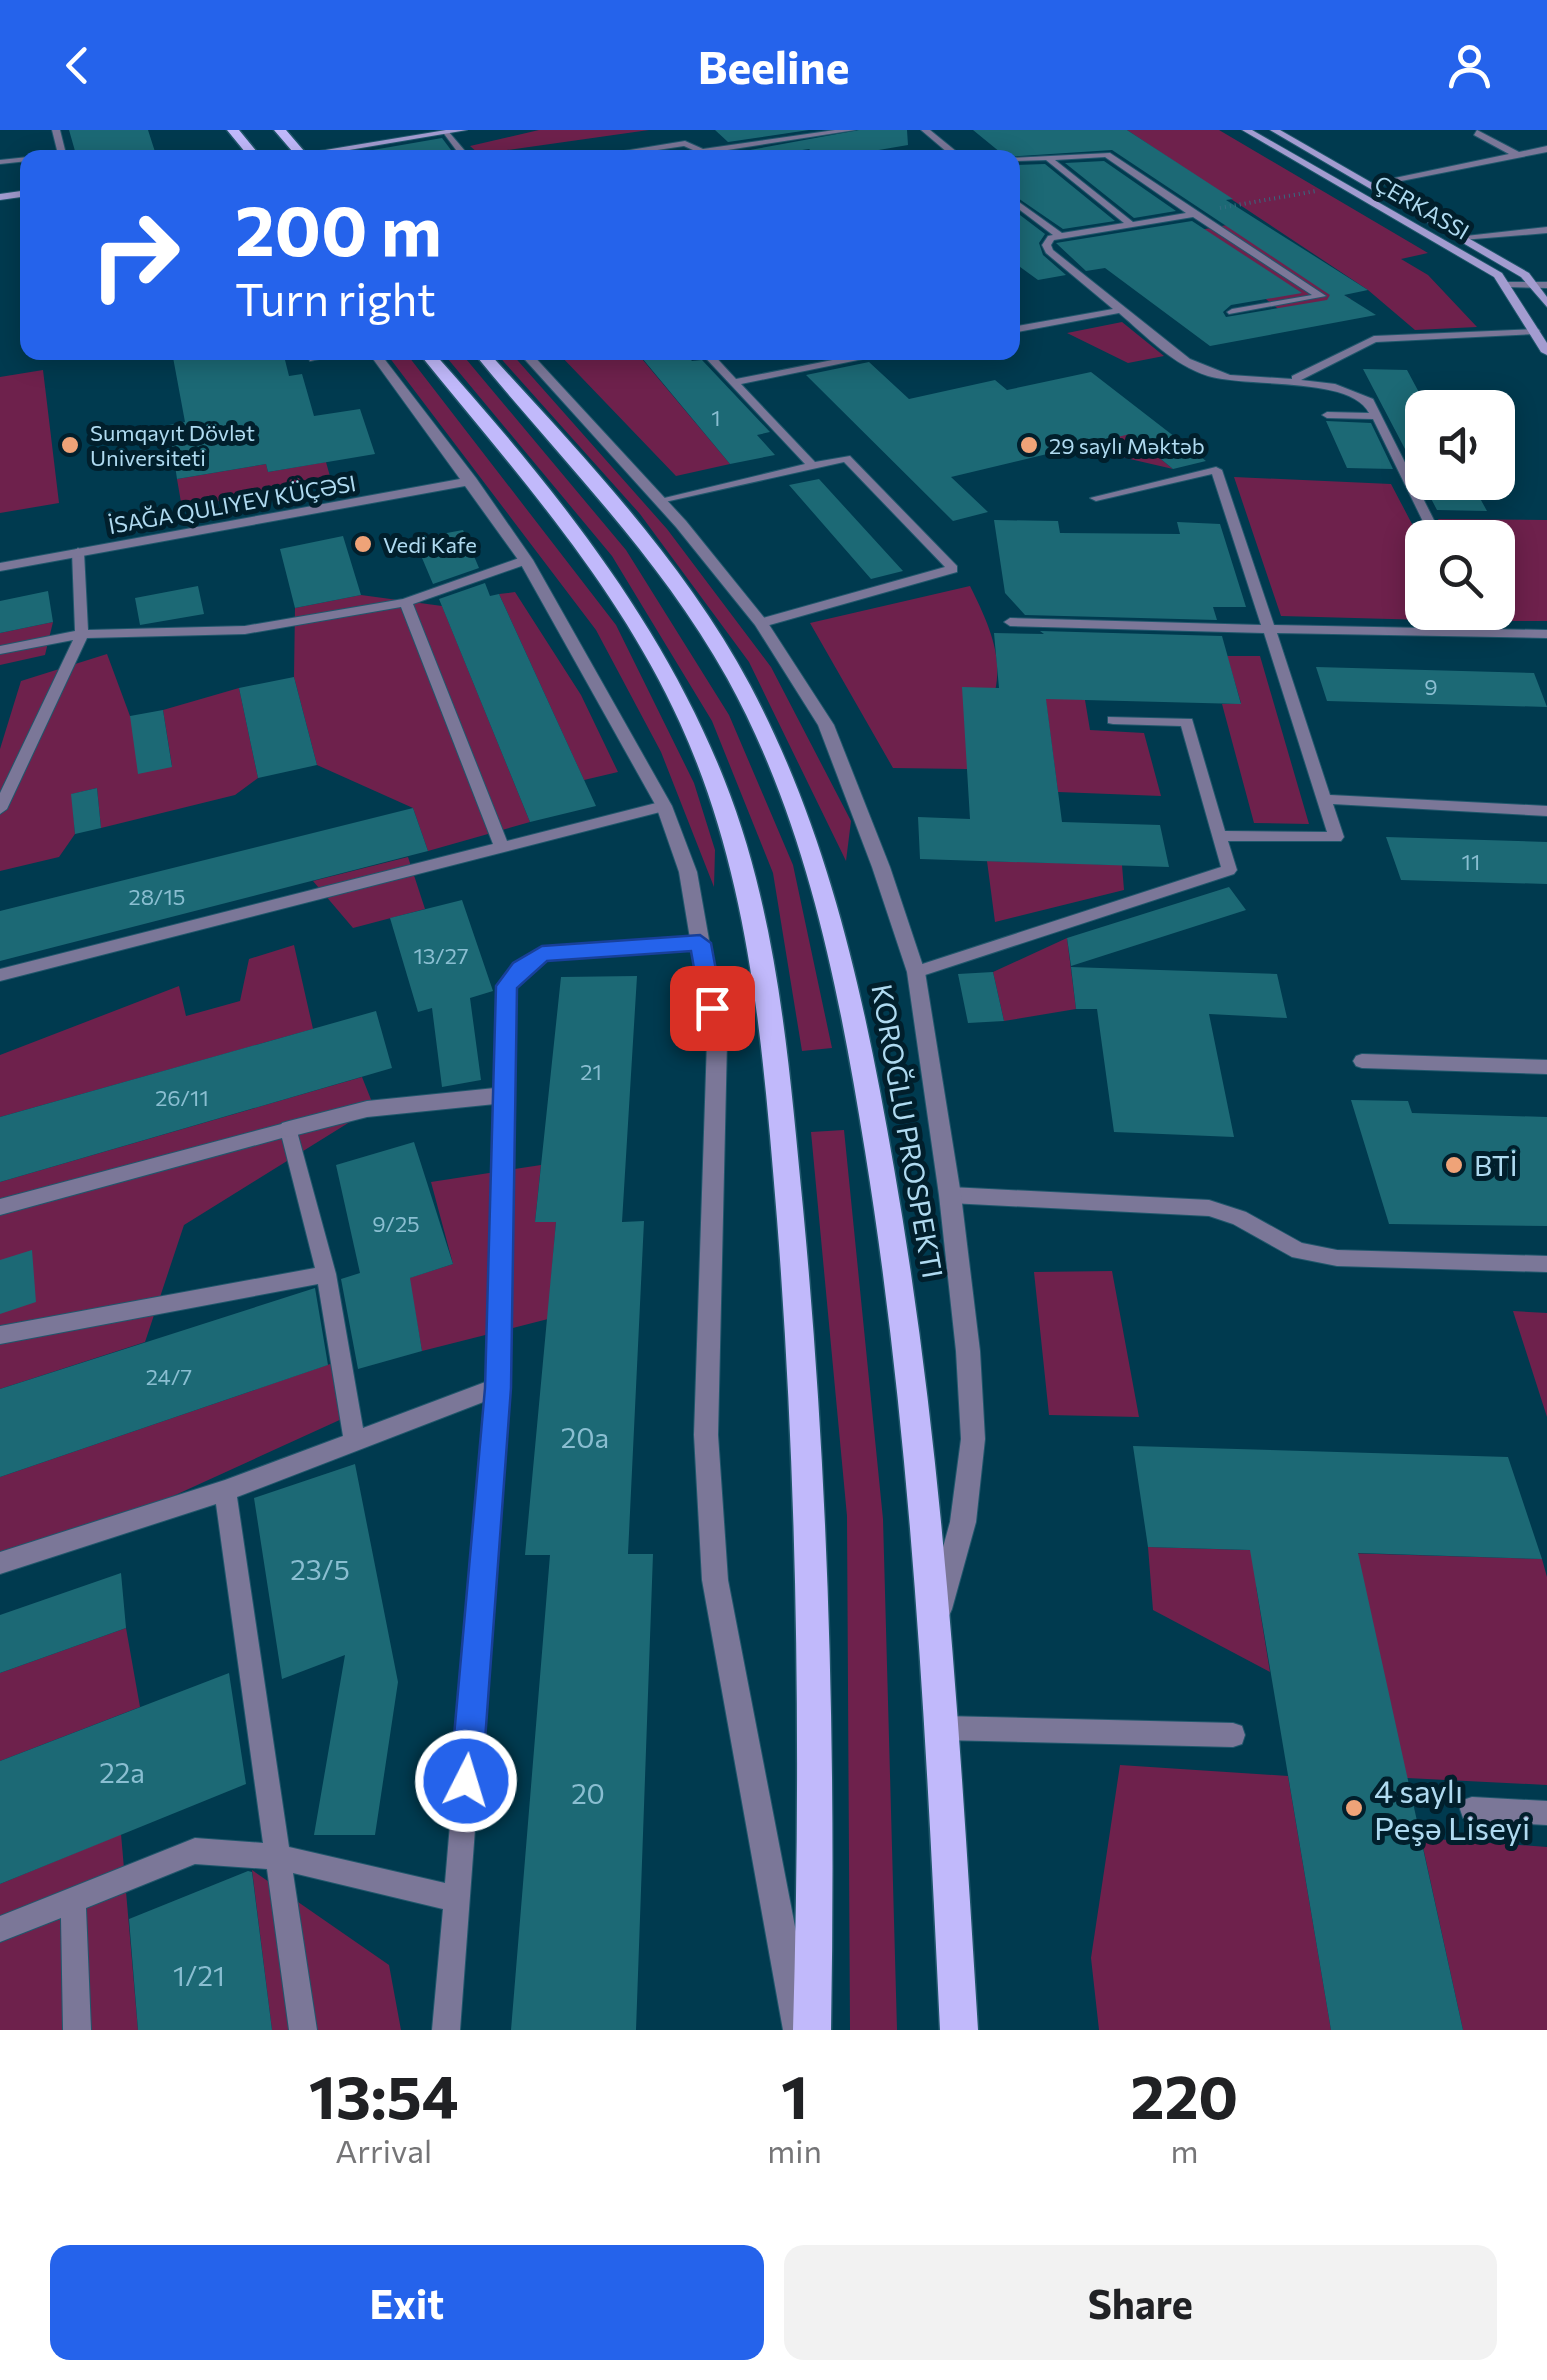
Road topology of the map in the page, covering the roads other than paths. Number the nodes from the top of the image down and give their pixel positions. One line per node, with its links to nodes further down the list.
1 (224, 130): 10 (street)
2 (280, 130): 12 (main road)
3 (463, 130): 8 (street)
4 (851, 130): 17 (lane)
5 (926, 130): 18 (lane)
6 (1246, 130): 29 (street)
7 (1274, 130): 22 (street)
8 (445, 132): 13 (street); 14 (lane)
9 (1477, 133): 19 (street)
10 (236, 134)
11 (1547, 149): 19 (street)
12 (298, 150)
13 (338, 150)
14 (460, 150)
15 (638, 150): 16 (lane)
16 (698, 150)
17 (716, 150)
18 (951, 150)
19 (1516, 154): 22 (street)
20 (1020, 159): 21 (lane)
21 (1049, 159): 24 (lane); 25 (lane)
22 (1371, 184): 28 (street)
23 (1020, 205): 27 (lane)
24 (1194, 214): 25 (lane); 33 (lane)
25 (1131, 224): 27 (lane)
26 (1547, 230): 28 (street)
27 (1059, 235): 32 (lane)
28 (1462, 237): 30 (street)
29 (1507, 284): 30 (street); 35 (street)
30 (1541, 285): 31 (street)
31 (1547, 304)
32 (1121, 310): 34 (lane); 43 (lane)
33 (1232, 312)
34 (1020, 329)
35 (1536, 331): 36 (street); 43 (lane)
36 (1547, 352)
37 (379, 360): 48 (street)
38 (432, 360): 99 (main road)
39 (487, 360): 86 (main road, KOROĞLU PROSPEKTI)
40 (530, 360): 50 (street)
41 (713, 360): 44 (lane)
42 (850, 360): 44 (lane)
43 (1290, 380): 46 (lane)
44 (734, 382): 47 (lane)
45 (1327, 415): 46 (lane)
46 (1377, 416): 51 (lane)
47 (813, 466): 50 (lane); 57 (lane)
48 (471, 481): 52 (street, İSAĞA QULIYEV KÜÇƏSI); 53 (street)
49 (1096, 498): 58 (lane)
50 (660, 502): 57 (street)
51 (1429, 520)
52 (78, 552): 54 (street, İSAĞA QULIYEV KÜÇƏSI); 60 (lane)
53 (526, 560): 55 (lane); 65 (street)
54 (0, 567)
55 (406, 602): 60 (lane); 69 (lane)
56 (1010, 622): 58 (lane)
57 (761, 623): 71 (street)
58 (1269, 628): 59 (lane); 64 (lane)
59 (1483, 632): 61 (lane)
60 (82, 634): 62 (lane); 66 (lane)
61 (1547, 634)
62 (0, 650)
63 (1113, 720): 68 (lane)
64 (1324, 799): 67 (lane); 68 (lane)
65 (664, 806): 69 (lane); 70 (street)
66 (0, 809)
67 (1547, 811)
68 (1220, 836): 71 (lane)
69 (502, 846): 72 (lane)
70 (700, 943): 75 (lane); 98 (street)
71 (916, 972): 77 (street)
72 (0, 974)
73 (1362, 1062): 74 (lane)
74 (1547, 1067)
75 (505, 1095): 76 (street); 82 (lane)
76 (289, 1130): 78 (lane); 80 (lane)
77 (950, 1195): 79 (lane); 86 (street)
78 (0, 1207)
79 (1547, 1264)
80 (326, 1274): 81 (lane); 83 (lane)
81 (0, 1335)
82 (498, 1388): 83 (lane); 92 (lane)
83 (355, 1442): 84 (lane)
84 (225, 1491): 85 (lane); 91 (lane)
85 (0, 1563)
86 (935, 1626): 87 (main road, KOROĞLU PROSPEKTI)
87 (942, 1728): 88 (lane); 100 (main road, KOROĞLU PROSPEKTI)
88 (1233, 1735)
89 (1472, 1809): 90 (lane)
90 (1547, 1813)
91 (278, 1857): 92 (lane); 93 (lane); 96 (lane)
92 (457, 1899): 97 (lane)
93 (73, 1900): 94 (lane); 95 (lane)
94 (0, 1929)
95 (77, 2030)
96 (304, 2030)
97 (446, 2030)
98 (799, 2030)
99 (812, 2030)
100 (960, 2030)

